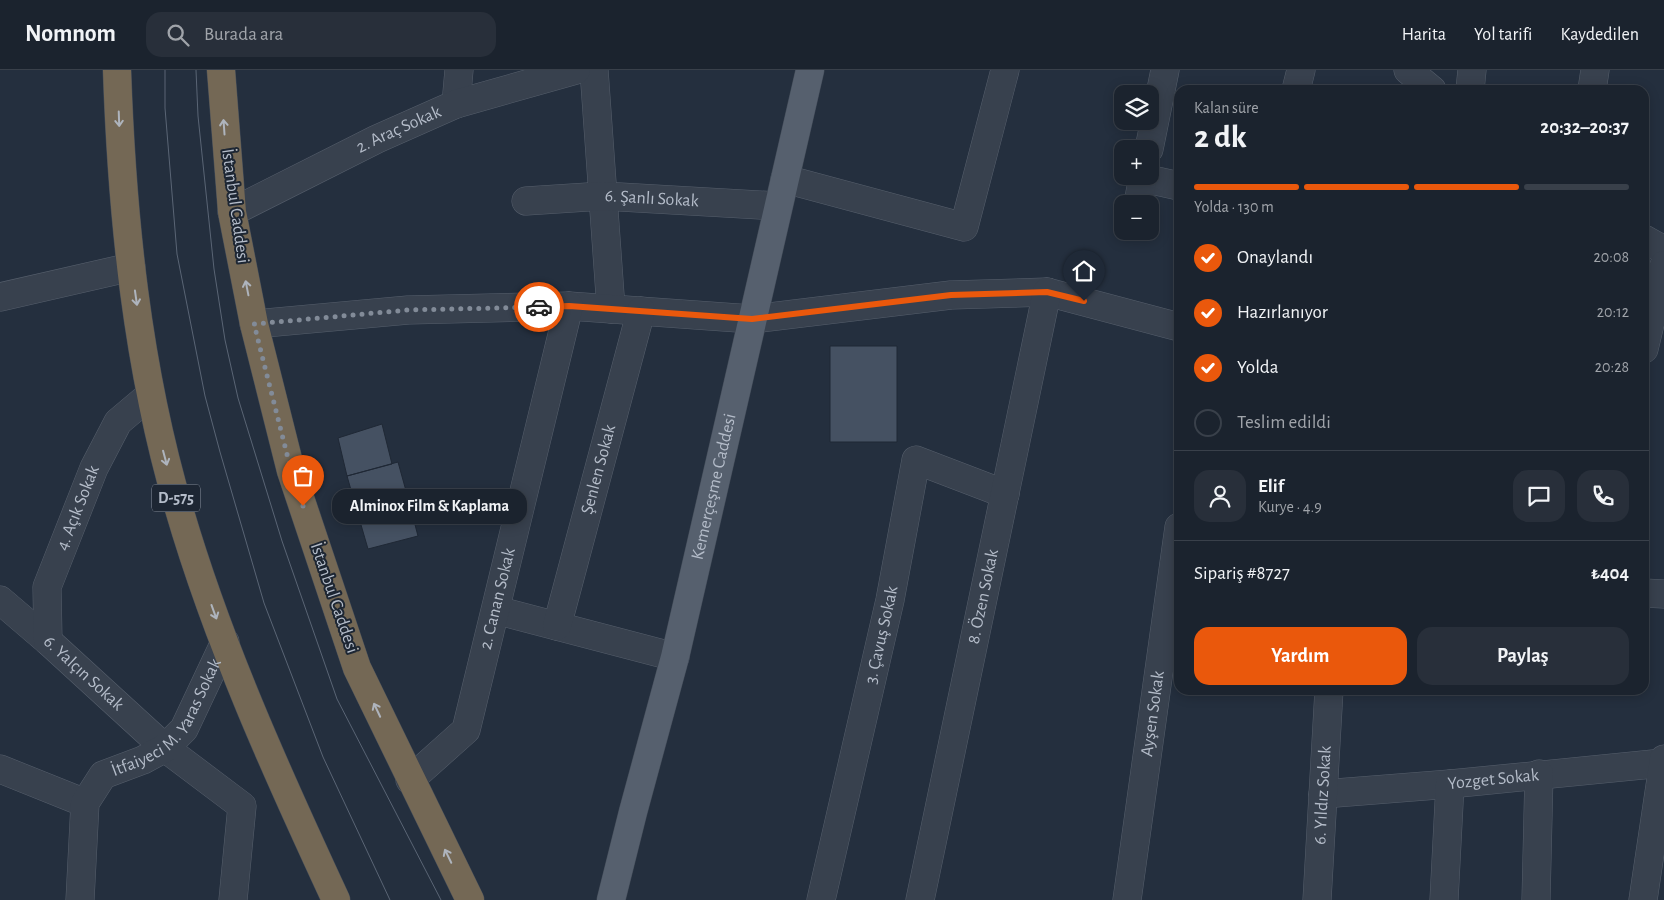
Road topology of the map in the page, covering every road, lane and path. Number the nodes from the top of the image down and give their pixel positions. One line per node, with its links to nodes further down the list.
1 (117, 70): 29 (highway, D-575, one-way to 29)
2 (220, 70): 25 (highway, İstanbul Caddesi, one-way to 2)
3 (459, 70): 17 (street)
4 (576, 70): 17 (street, 2. Araç Sokak)
5 (594, 70): 22 (street)
6 (810, 70): 19 (main road, Kemerçeşme Caddesi)
7 (1005, 70): 19 (street)
8 (1165, 70): 18 (street)
9 (1301, 70): 13 (street)
10 (1408, 70): 14 (street)
11 (1472, 70): 15 (street)
12 (1595, 70): 16 (street)
13 (1297, 85)
14 (1426, 85)
15 (1470, 85)
16 (1593, 85)
17 (456, 104): 25 (street, 2. Araç Sokak)
18 (1151, 140)
19 (785, 179): 24 (main road, Kemerçeşme Caddesi)
20 (1141, 186): 21 (street)
21 (1174, 186)
22 (603, 196): 23 (street, 6. Şanlı Sokak); 24 (street, 6. Şanlı Sokak); 33 (street)
23 (526, 202)
24 (778, 206): 35 (main road, Kemerçeşme Caddesi)
25 (232, 212): 36 (highway, İstanbul Caddesi, one-way to 25)
26 (1649, 242): 27 (street)
27 (1664, 250)
28 (1664, 265): 38 (street)
29 (131, 267): 31 (street); 39 (highway, D-575, one-way to 39)
30 (1047, 292): 35 (street); 37 (street); 40 (street, 8. Özen Sokak)
31 (0, 297)
32 (569, 306): 33 (street); 36 (street); 45 (street, 2. Canan Sokak)
33 (611, 309): 34 (street)
34 (641, 311): 35 (street); 46 (street, Şenlen Sokak)
35 (752, 319): 49 (main road, Kemerçeşme Caddesi)
36 (254, 324): 55 (highway, İstanbul Caddesi, one-way to 36)
37 (1174, 326)
38 (1649, 328)
39 (150, 395): 47 (street, 4. Açık Sokak); 48 (highway, D-575, one-way to 48)
40 (1005, 494): 65 (street, 3. Çavuş Sokak); 66 (street, 8. Özen Sokak)
41 (1174, 563): 67 (street, Ayşen Sokak)
42 (1649, 593): 43 (street)
43 (1664, 594)
44 (0, 600): 47 (street, 6. Yalçın Sokak)
45 (496, 610): 46 (street); 55 (street, 2. Canan Sokak)
46 (557, 626): 49 (street)
47 (48, 641): 51 (street, 6. Yalçın Sokak)
48 (224, 642): 51 (street, İtfaiyeci M. Yaras Sokak); 62 (highway, D-575)
49 (675, 657): 64 (main road, Kemerçeşme Caddesi)
50 (1329, 695): 57 (street, 6. Yıldız Sokak)
51 (165, 748): 58 (street, İtfaiyeci M. Yaras Sokak); 61 (street, 6. Yalçın Sokak)
52 (1664, 761): 54 (street, Yozget Sokak); 59 (street)
53 (0, 769): 58 (street)
54 (1539, 774): 56 (street, Yozget Sokak); 70 (street)
55 (410, 780): 63 (highway, İstanbul Caddesi, one-way to 55)
56 (1450, 784): 57 (street, Yozget Sokak); 69 (street)
57 (1323, 794): 68 (street, 6. Yıldız Sokak)
58 (85, 803): 60 (street, İtfaiyeci M. Yaras Sokak)
59 (1659, 831): 71 (street)
60 (80, 900)
61 (233, 900)
62 (336, 900)
63 (470, 900)
64 (611, 900)
65 (820, 900)
66 (920, 900)
67 (1127, 900)
68 (1317, 900)
69 (1444, 900)
70 (1536, 900)
71 (1643, 900)

